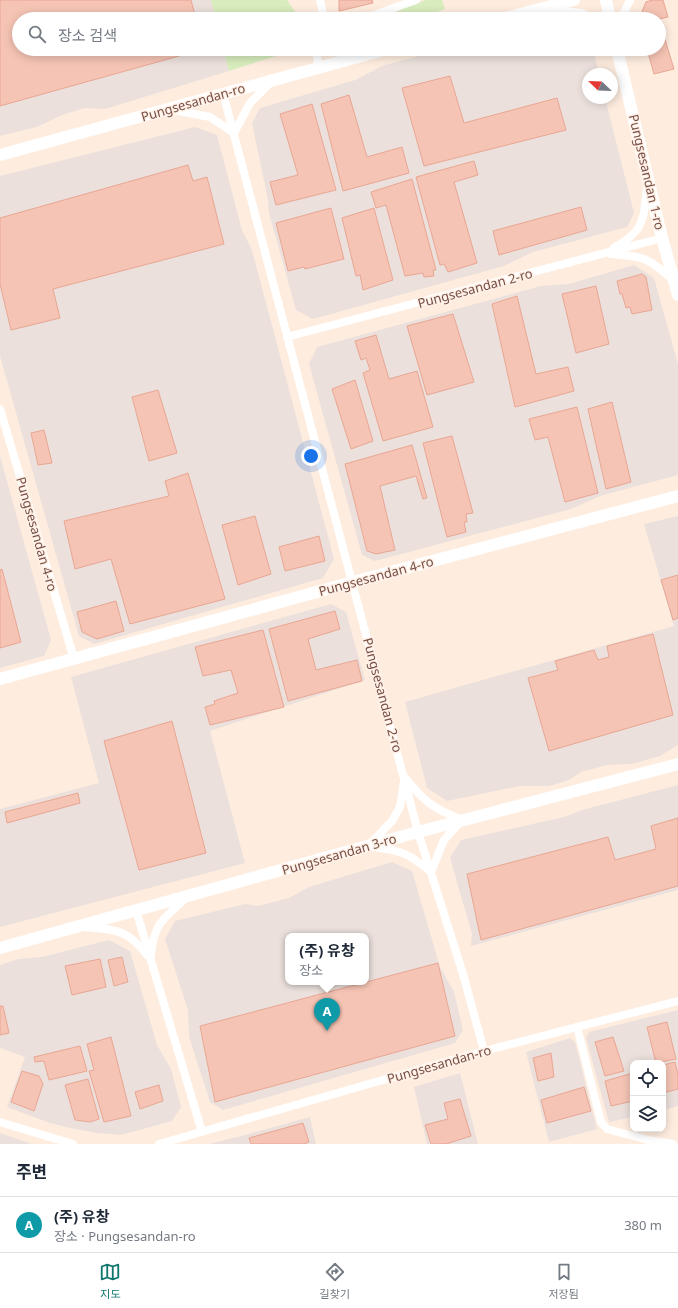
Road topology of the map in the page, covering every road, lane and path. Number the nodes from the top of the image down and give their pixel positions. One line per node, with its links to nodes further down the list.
1 (320, 0): 8 (street)
2 (416, 0): 9 (street)
3 (548, 0): 7 (street)
4 (574, 0): 7 (street)
5 (606, 0): 12 (street)
6 (630, 0): 13 (street)
7 (536, 10): 10 (street); 11 (street)
8 (323, 12)
9 (383, 12)
10 (528, 12)
11 (574, 12)
12 (609, 12)
13 (624, 12)
14 (317, 56): 17 (street)
15 (359, 56): 17 (street, Pungsesandan-ro)
16 (619, 56): 23 (street, Pungsesandan 1-ro)
17 (319, 66): 18 (street, Pungsesandan-ro)
18 (272, 81): 19 (street, Pungsesandan-ro); 21 (street)
19 (223, 93): 20 (street, Pungsesandan-ro); 21 (street, Pungsesandan 2-ro)
20 (171, 109): 21 (street); 22 (street, Pungsesandan-ro)
21 (234, 133): 28 (street, Pungsesandan 2-ro)
22 (0, 155)
23 (648, 177): 24 (street, Pungsesandan 1-ro); 25 (street)
24 (662, 238): 25 (street, Pungsesandan 2-ro); 26 (street, Pungsesandan 1-ro)
25 (604, 253): 26 (street); 28 (street, Pungsesandan 2-ro)
26 (674, 281): 27 (street, Pungsesandan 1-ro)
27 (678, 294)
28 (287, 337): 31 (street, Pungsesandan 2-ro)
29 (0, 409): 32 (street, Pungsesandan 4-ro)
30 (678, 496): 31 (street, Pungsesandan 4-ro)
31 (353, 582): 32 (street, Pungsesandan 4-ro); 35 (street, Pungsesandan 2-ro)
32 (74, 660): 33 (street, Pungsesandan 4-ro)
33 (0, 680)
34 (678, 764): 36 (street, Pungsesandan 3-ro)
35 (404, 777): 36 (street); 37 (street, Pungsesandan 2-ro); 38 (street)
36 (462, 820): 37 (street, Pungsesandan 3-ro); 39 (street)
37 (418, 832): 38 (street, Pungsesandan 3-ro); 39 (street, Pungsesandan 2-ro)
38 (369, 846): 39 (street); 40 (street, Pungsesandan 3-ro)
39 (431, 872): 47 (street, Pungsesandan 2-ro)
40 (189, 895): 41 (street, Pungsesandan 3-ro); 44 (street)
41 (136, 910): 42 (street, Pungsesandan 3-ro); 44 (street)
42 (77, 926): 43 (street, Pungsesandan 3-ro); 44 (street)
43 (0, 948)
44 (151, 960): 49 (street)
45 (678, 1001): 46 (street, Pungsesandan-ro)
46 (577, 1027): 47 (street, Pungsesandan-ro); 52 (street)
47 (484, 1051): 49 (street, Pungsesandan-ro)
48 (0, 1122): 50 (street)
49 (202, 1132): 51 (street, Pungsesandan-ro)
50 (73, 1144)
51 (159, 1144)
52 (673, 1144)

